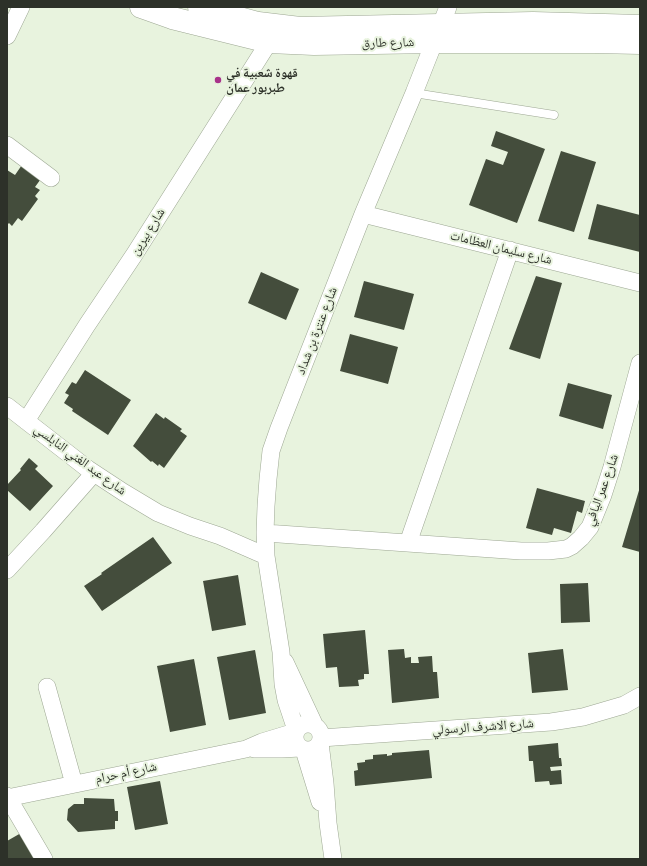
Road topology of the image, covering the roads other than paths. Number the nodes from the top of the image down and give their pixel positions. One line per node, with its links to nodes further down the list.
1 (141, 7): 7 (street, شارع طارق)
2 (199, 7): 4 (street, شارع طارق)
3 (17, 9): 6 (street)
4 (441, 25): 5 (street, شارع طارق); 7 (street, شارع طارق); 8 (street, شارع عنترة بن شداد)
5 (639, 28)
6 (7, 36)
7 (269, 42): 17 (street, شارع بيرين)
8 (414, 93): 9 (lane); 12 (street, شارع عنترة بن شداد)
9 (554, 115)
10 (7, 145): 11 (street)
11 (51, 178)
12 (363, 214): 13 (street, شارع سليمان العظامات); 19 (street, شارع عنترة بن شداد)
13 (510, 250): 14 (street, شارع سليمان العظامات); 20 (street)
14 (640, 284)
15 (640, 363): 20 (street, شارع عمر اليافي)
16 (7, 406): 17 (street, شارع عبد الغني النابلسي)
17 (26, 421): 18 (street, شارع عبد الغني النابلسي)
18 (94, 473): 21 (street, شارع عبد الغني النابلسي); 22 (street)
19 (265, 533): 20 (street, شارع عمر اليافي); 21 (street, شارع عنترة بن شداد)
20 (408, 543)
21 (266, 556): 23 (street, شارع عنترة بن شداد)
22 (7, 570)
23 (281, 652): 26 (street, شارع عنترة بن شداد); 27 (street, شارع عنترة بن شداد)
24 (47, 688): 30 (street)
25 (640, 696): 27 (street, شارع الاشرف الرسولي)
26 (296, 731): 27 (street); 28 (street, شارع أم حرام); 29 (street)
27 (318, 735): 29 (street); 32 (street, شارع عنترة بن شداد)
28 (246, 749): 29 (street, شارع أم حرام); 30 (street, شارع أم حرام)
29 (302, 749): 32 (street, شارع عنترة بن شداد)
30 (74, 784): 31 (street, شارع أم حرام)
31 (7, 797): 33 (street)
32 (328, 823): 34 (street, شارع عنترة بن شداد)
33 (44, 859)
34 (333, 859)

